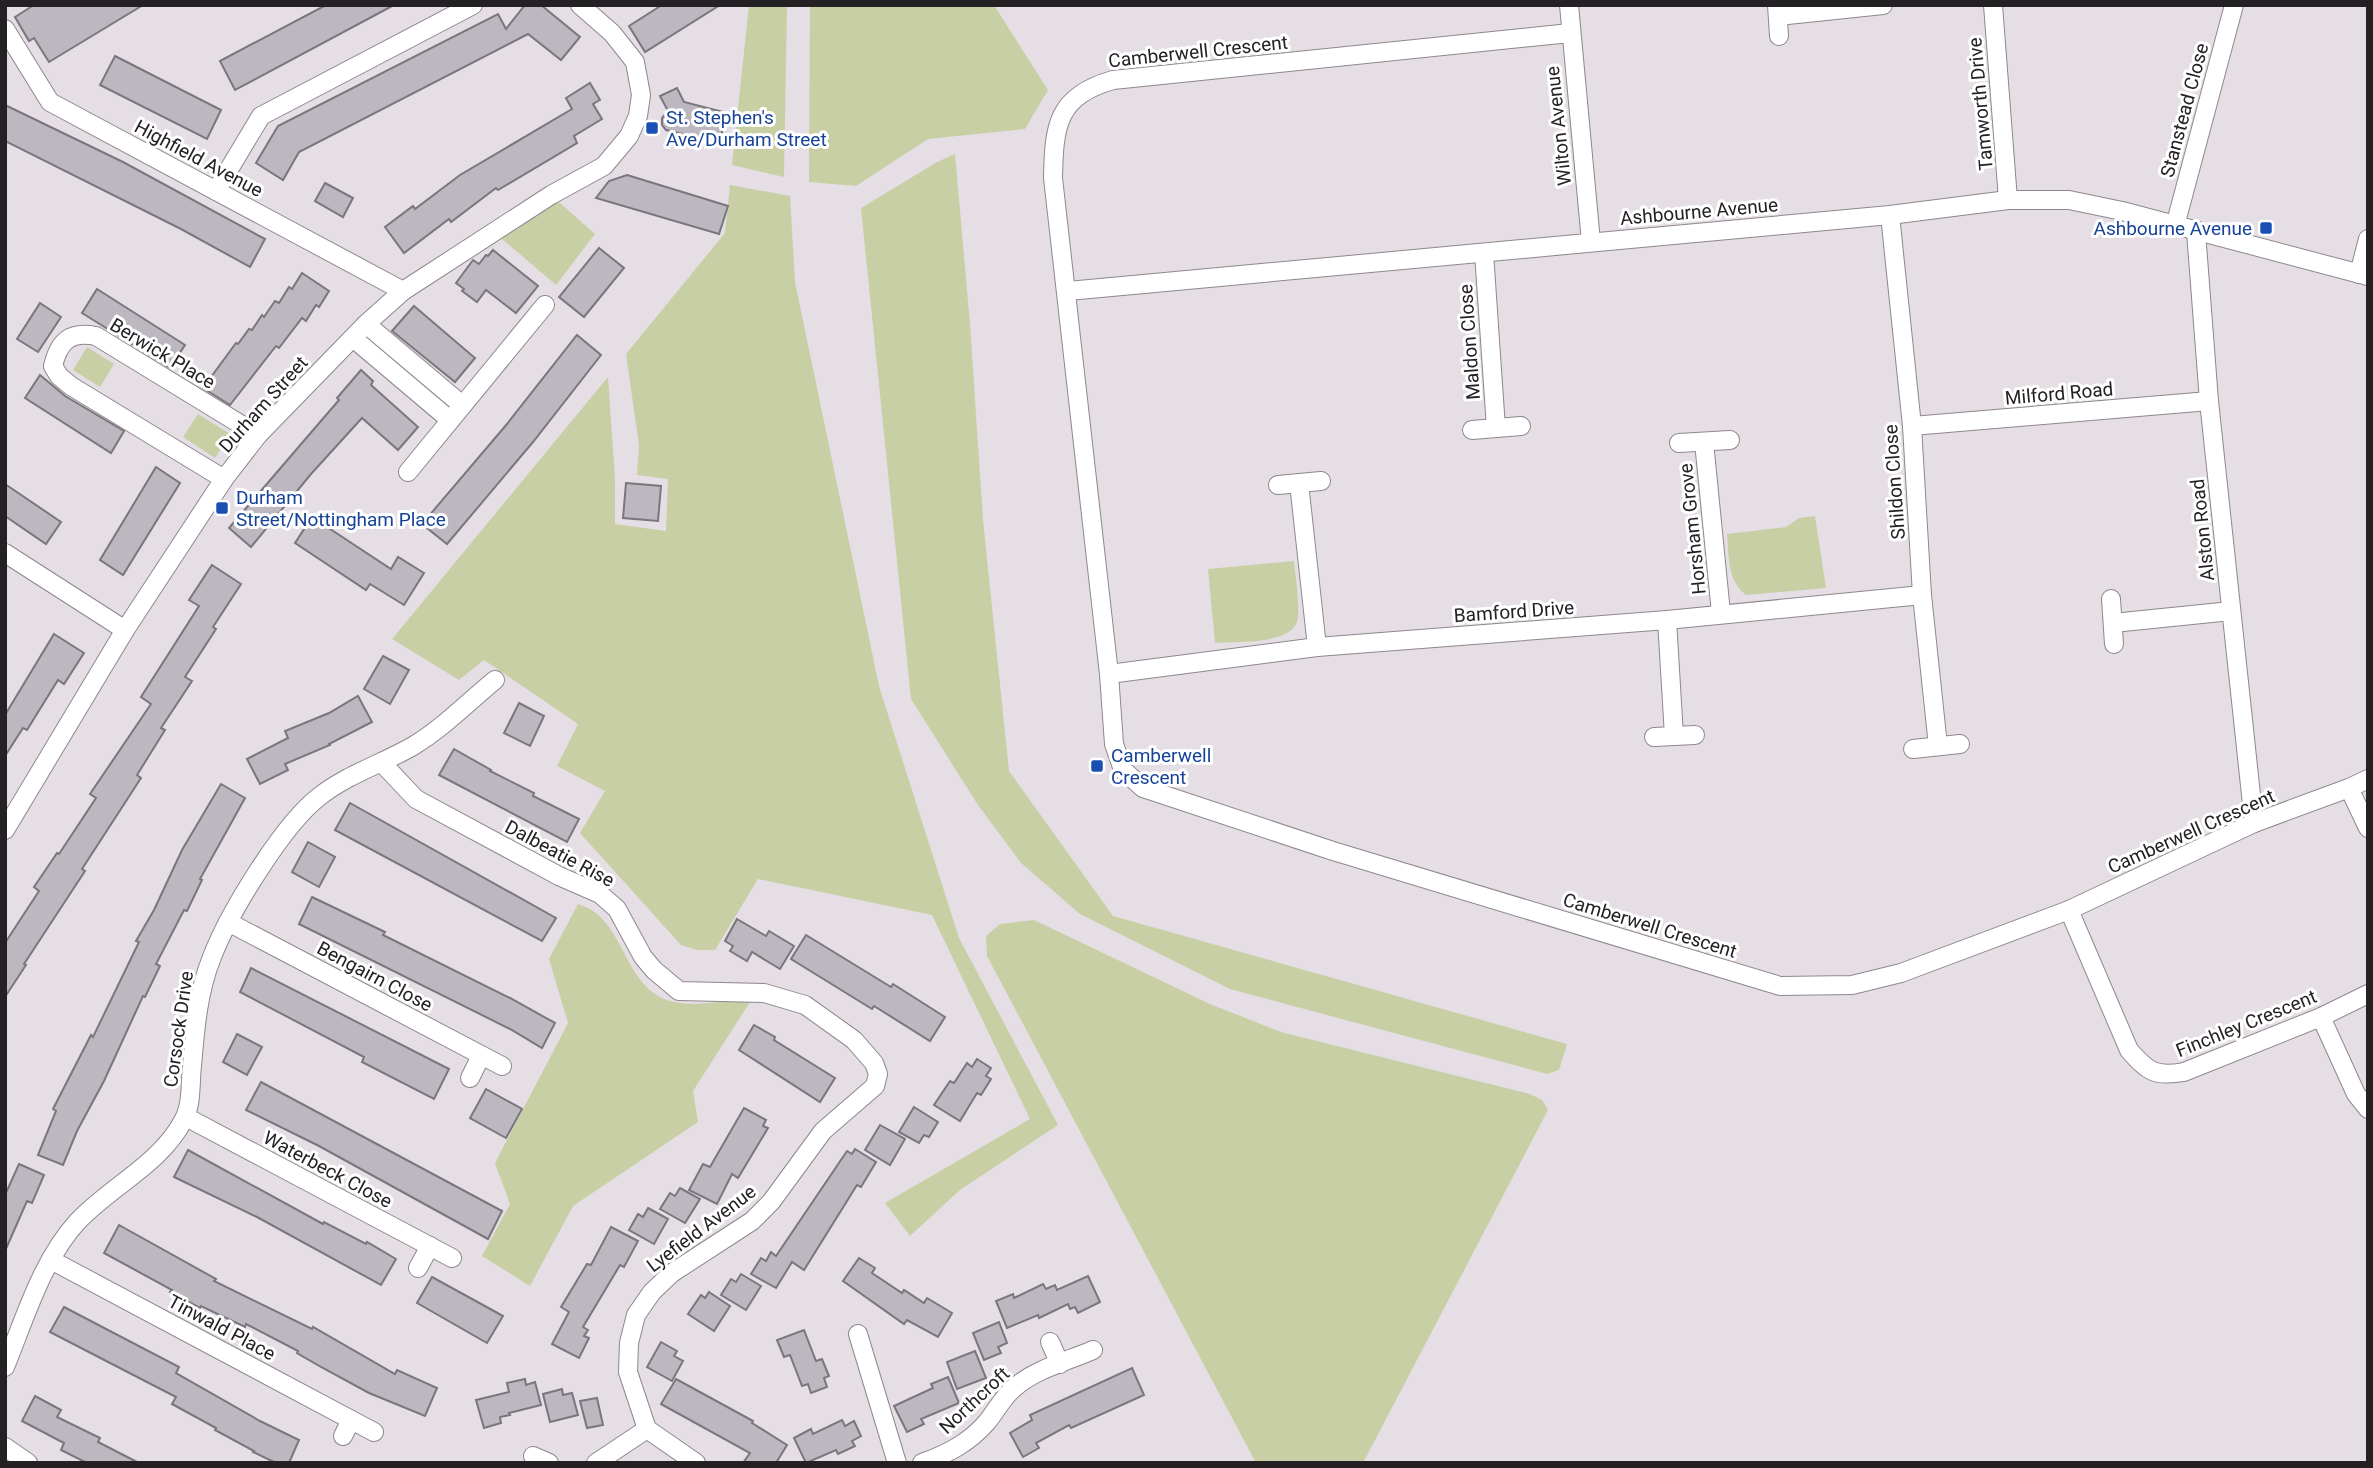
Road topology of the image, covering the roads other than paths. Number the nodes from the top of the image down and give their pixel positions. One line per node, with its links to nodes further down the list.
1 (473, 5): 11 (street)
2 (580, 5): 20 (street, Durham Street)
3 (1569, 5): 9 (street, Wilton Avenue)
4 (1883, 5): 7 (street)
5 (1993, 5): 12 (street, Tamworth Drive)
6 (2234, 5): 14 (street, Stanstead Close)
7 (1777, 11): 10 (street)
8 (5, 29): 11 (street, Highfield Avenue)
9 (1570, 33): 17 (street, Wilton Avenue); 21 (street, Camberwell Crescent)
10 (1779, 36)
11 (216, 191): 20 (street, Highfield Avenue)
12 (2008, 200): 13 (street, Ashbourne Avenue); 14 (street, Ashbourne Avenue)
13 (1890, 215): 17 (street, Ashbourne Avenue); 29 (street, Shildon Close)
14 (2175, 226): 15 (street, Ashbourne Avenue)
15 (2196, 232): 19 (street, Ashbourne Avenue); 25 (street, Alston Road)
16 (2368, 239): 19 (street)
17 (1591, 242): 18 (street, Ashbourne Avenue)
18 (1484, 253): 21 (street, Ashbourne Avenue); 30 (street, Maldon Close)
19 (2363, 275)
20 (403, 291): 23 (street, Durham Street)
21 (1068, 291): 51 (street, Camberwell Crescent)
22 (545, 305): 26 (street)
23 (366, 324): 24 (street, Durham Street); 26 (street)
24 (353, 338): 27 (street); 32 (street, Durham Street)
25 (2209, 401): 29 (street, Milford Road); 44 (street, Alston Road)
26 (462, 405): 27 (street)
27 (450, 420): 36 (street)
28 (1521, 426): 30 (street)
29 (1912, 426): 42 (street, Shildon Close)
30 (1496, 428): 31 (street)
31 (1472, 430)
32 (258, 435): 37 (street, Durham Street); 37 (street, Berwick Place)
33 (1730, 440): 34 (street)
34 (1704, 442): 35 (street); 45 (street, Horsham Grove)
35 (1679, 443)
36 (408, 472)
37 (224, 479): 48 (street, Durham Street)
38 (1321, 481): 39 (street)
39 (1299, 483): 40 (street); 50 (street)
40 (1278, 485)
41 (5, 553): 48 (street)
42 (1922, 596): 45 (street, Bamford Drive); 57 (street, Shildon Close)
43 (2111, 599): 47 (street)
44 (2231, 611): 47 (street); 62 (street, Alston Road)
45 (1721, 613): 46 (street, Bamford Drive)
46 (1667, 620): 50 (street, Bamford Drive); 54 (street)
47 (2113, 622): 49 (street)
48 (125, 630): 64 (street, Durham Street)
49 (2114, 644)
50 (1317, 647): 51 (street, Bamford Drive)
51 (1110, 674): 65 (street, Camberwell Crescent)
52 (495, 680): 59 (street, Corsock Drive)
53 (1695, 735): 54 (street)
54 (1674, 736): 55 (street)
55 (1654, 737)
56 (1960, 744): 57 (street)
57 (1938, 746): 58 (street)
58 (1913, 749)
59 (382, 763): 66 (street, Corsock Drive); 71 (street, Dalbeatie Rise)
60 (2368, 779): 61 (street, Camberwell Crescent)
61 (2348, 788): 62 (street, Camberwell Crescent); 63 (street)
62 (2254, 823): 65 (street, Camberwell Crescent)
63 (2368, 828)
64 (5, 831)
65 (2069, 910): 68 (street, Finchley Crescent)
66 (228, 922): 69 (street, Bengairn Close); 74 (street, Corsock Drive)
67 (2368, 994): 68 (street, Finchley Crescent)
68 (2321, 1017): 73 (street)
69 (481, 1056): 70 (street, Bengairn Close); 72 (street)
70 (502, 1066)
71 (878, 1074): 84 (street, Lyefield Avenue)
72 (470, 1078)
73 (2368, 1109)
74 (186, 1117): 75 (street, Waterbeck Close); 77 (street, Corsock Drive)
75 (430, 1246): 76 (street, Waterbeck Close); 78 (street)
76 (452, 1258)
77 (51, 1260): 83 (street, Corsock Drive); 85 (street, Tinwald Place)
78 (418, 1268)
79 (858, 1334): 90 (street)
80 (1050, 1342): 82 (street)
81 (1093, 1350): 82 (street, Northcroft)
82 (1060, 1364): 91 (street, Northcroft)
83 (5, 1367)
84 (647, 1429): 88 (street); 89 (street)
85 (374, 1432)
86 (5, 1447): 87 (street)
87 (28, 1463)
88 (596, 1463)
89 (696, 1463)
90 (897, 1463)
91 (922, 1463)

